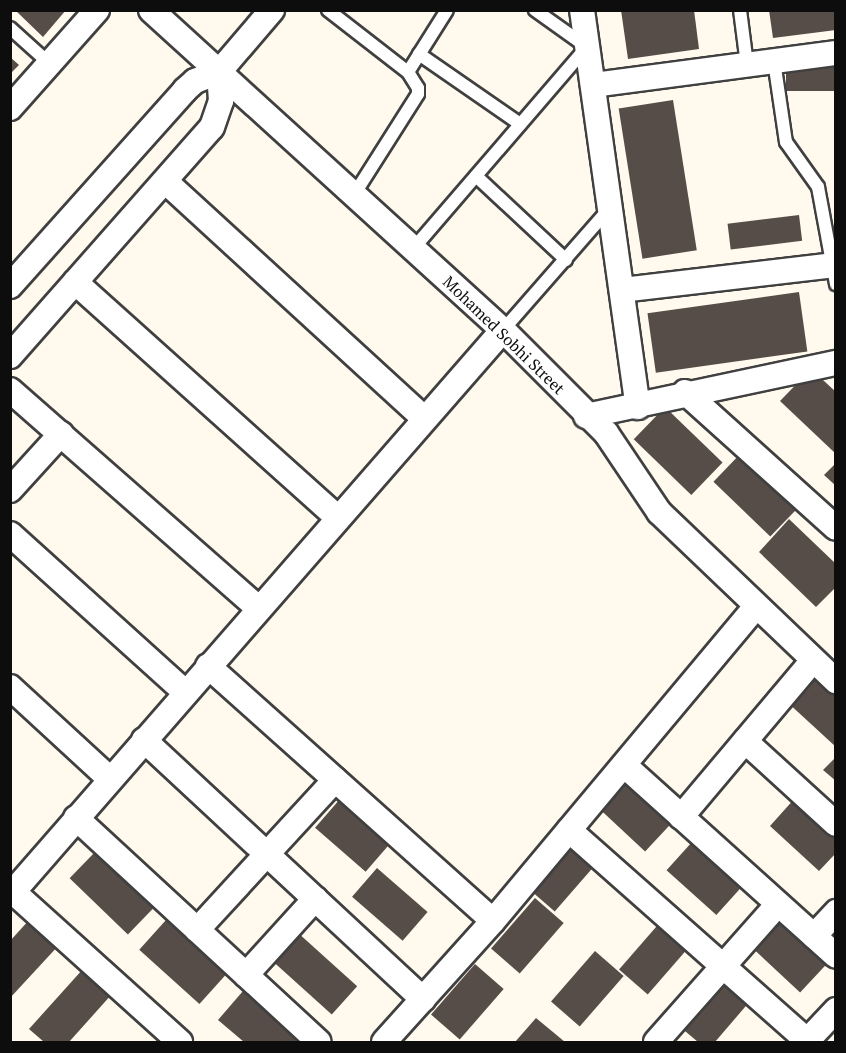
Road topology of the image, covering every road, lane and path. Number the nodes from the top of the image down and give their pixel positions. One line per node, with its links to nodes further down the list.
1 (97, 10): 14 (street)
2 (151, 10): 16 (street, Mohamed Sobhi Street)
3 (272, 10): 16 (street)
4 (328, 10): 17 (lane)
5 (447, 10): 12 (lane)
6 (536, 10): 10 (lane)
7 (582, 10): 10 (street)
8 (740, 10): 15 (lane)
9 (10, 28): 14 (lane)
10 (587, 47): 18 (street); 20 (lane)
11 (836, 53): 13 (street)
12 (419, 54): 17 (lane); 20 (lane)
13 (774, 61): 15 (street); 27 (lane)
14 (50, 64): 19 (street)
15 (747, 65): 18 (street)
16 (219, 72): 22 (street); 23 (street, Mohamed Sobhi Street); 29 (street)
17 (408, 72): 23 (lane)
18 (593, 85): 24 (street)
19 (10, 108)
20 (520, 124): 21 (lane)
21 (476, 176): 25 (lane); 26 (lane)
22 (165, 181): 28 (street); 38 (street)
23 (354, 195): 25 (street, Mohamed Sobhi Street)
24 (611, 207): 26 (lane); 30 (street)
25 (413, 249): 31 (street, Mohamed Sobhi Street)
26 (566, 260): 31 (lane)
27 (834, 272): 30 (street)
28 (75, 282): 32 (street); 41 (street)
29 (10, 286)
30 (622, 290): 36 (street)
31 (503, 330): 37 (street, Mohamed Sobhi Street); 38 (street)
32 (10, 356)
33 (836, 363): 35 (street)
34 (10, 390): 39 (street)
35 (685, 392): 36 (street); 42 (street)
36 (638, 407): 37 (street)
37 (586, 416): 44 (street, Mohamed Sobhi Street)
38 (424, 418): 41 (street)
39 (61, 434): 40 (street); 45 (street)
40 (10, 489)
41 (338, 518): 45 (street)
42 (836, 528)
43 (10, 534): 50 (street)
44 (756, 607): 46 (street, Mohamed Sobhi Street); 53 (street)
45 (258, 608): 47 (street)
46 (813, 660): 48 (street, Mohamed Sobhi Street); 52 (street)
47 (208, 666): 50 (street); 55 (street)
48 (836, 681)
49 (10, 687): 54 (street)
50 (185, 692): 51 (street)
51 (144, 740): 54 (street); 60 (street)
52 (745, 741): 56 (street); 58 (street)
53 (624, 765): 56 (street); 59 (street)
54 (110, 779): 57 (street)
55 (334, 780): 60 (street); 65 (street)
56 (681, 817): 63 (street)
57 (76, 818): 61 (street); 66 (street)
58 (836, 824)
59 (569, 830): 65 (street); 69 (street)
60 (267, 854): 62 (street); 66 (street)
61 (12, 890): 73 (street)
62 (315, 899): 70 (street); 71 (street)
63 (778, 904): 67 (street); 69 (street)
64 (836, 912): 67 (street)
65 (493, 921): 71 (street)
66 (197, 930): 70 (street)
67 (814, 936): 68 (street)
68 (836, 956)
69 (723, 966): 76 (street); 77 (street)
70 (246, 975): 74 (street)
71 (423, 999): 75 (street)
72 (836, 1010): 77 (street)
73 (169, 1039)
74 (320, 1042)
75 (384, 1042)
76 (656, 1042)
77 (808, 1042)

